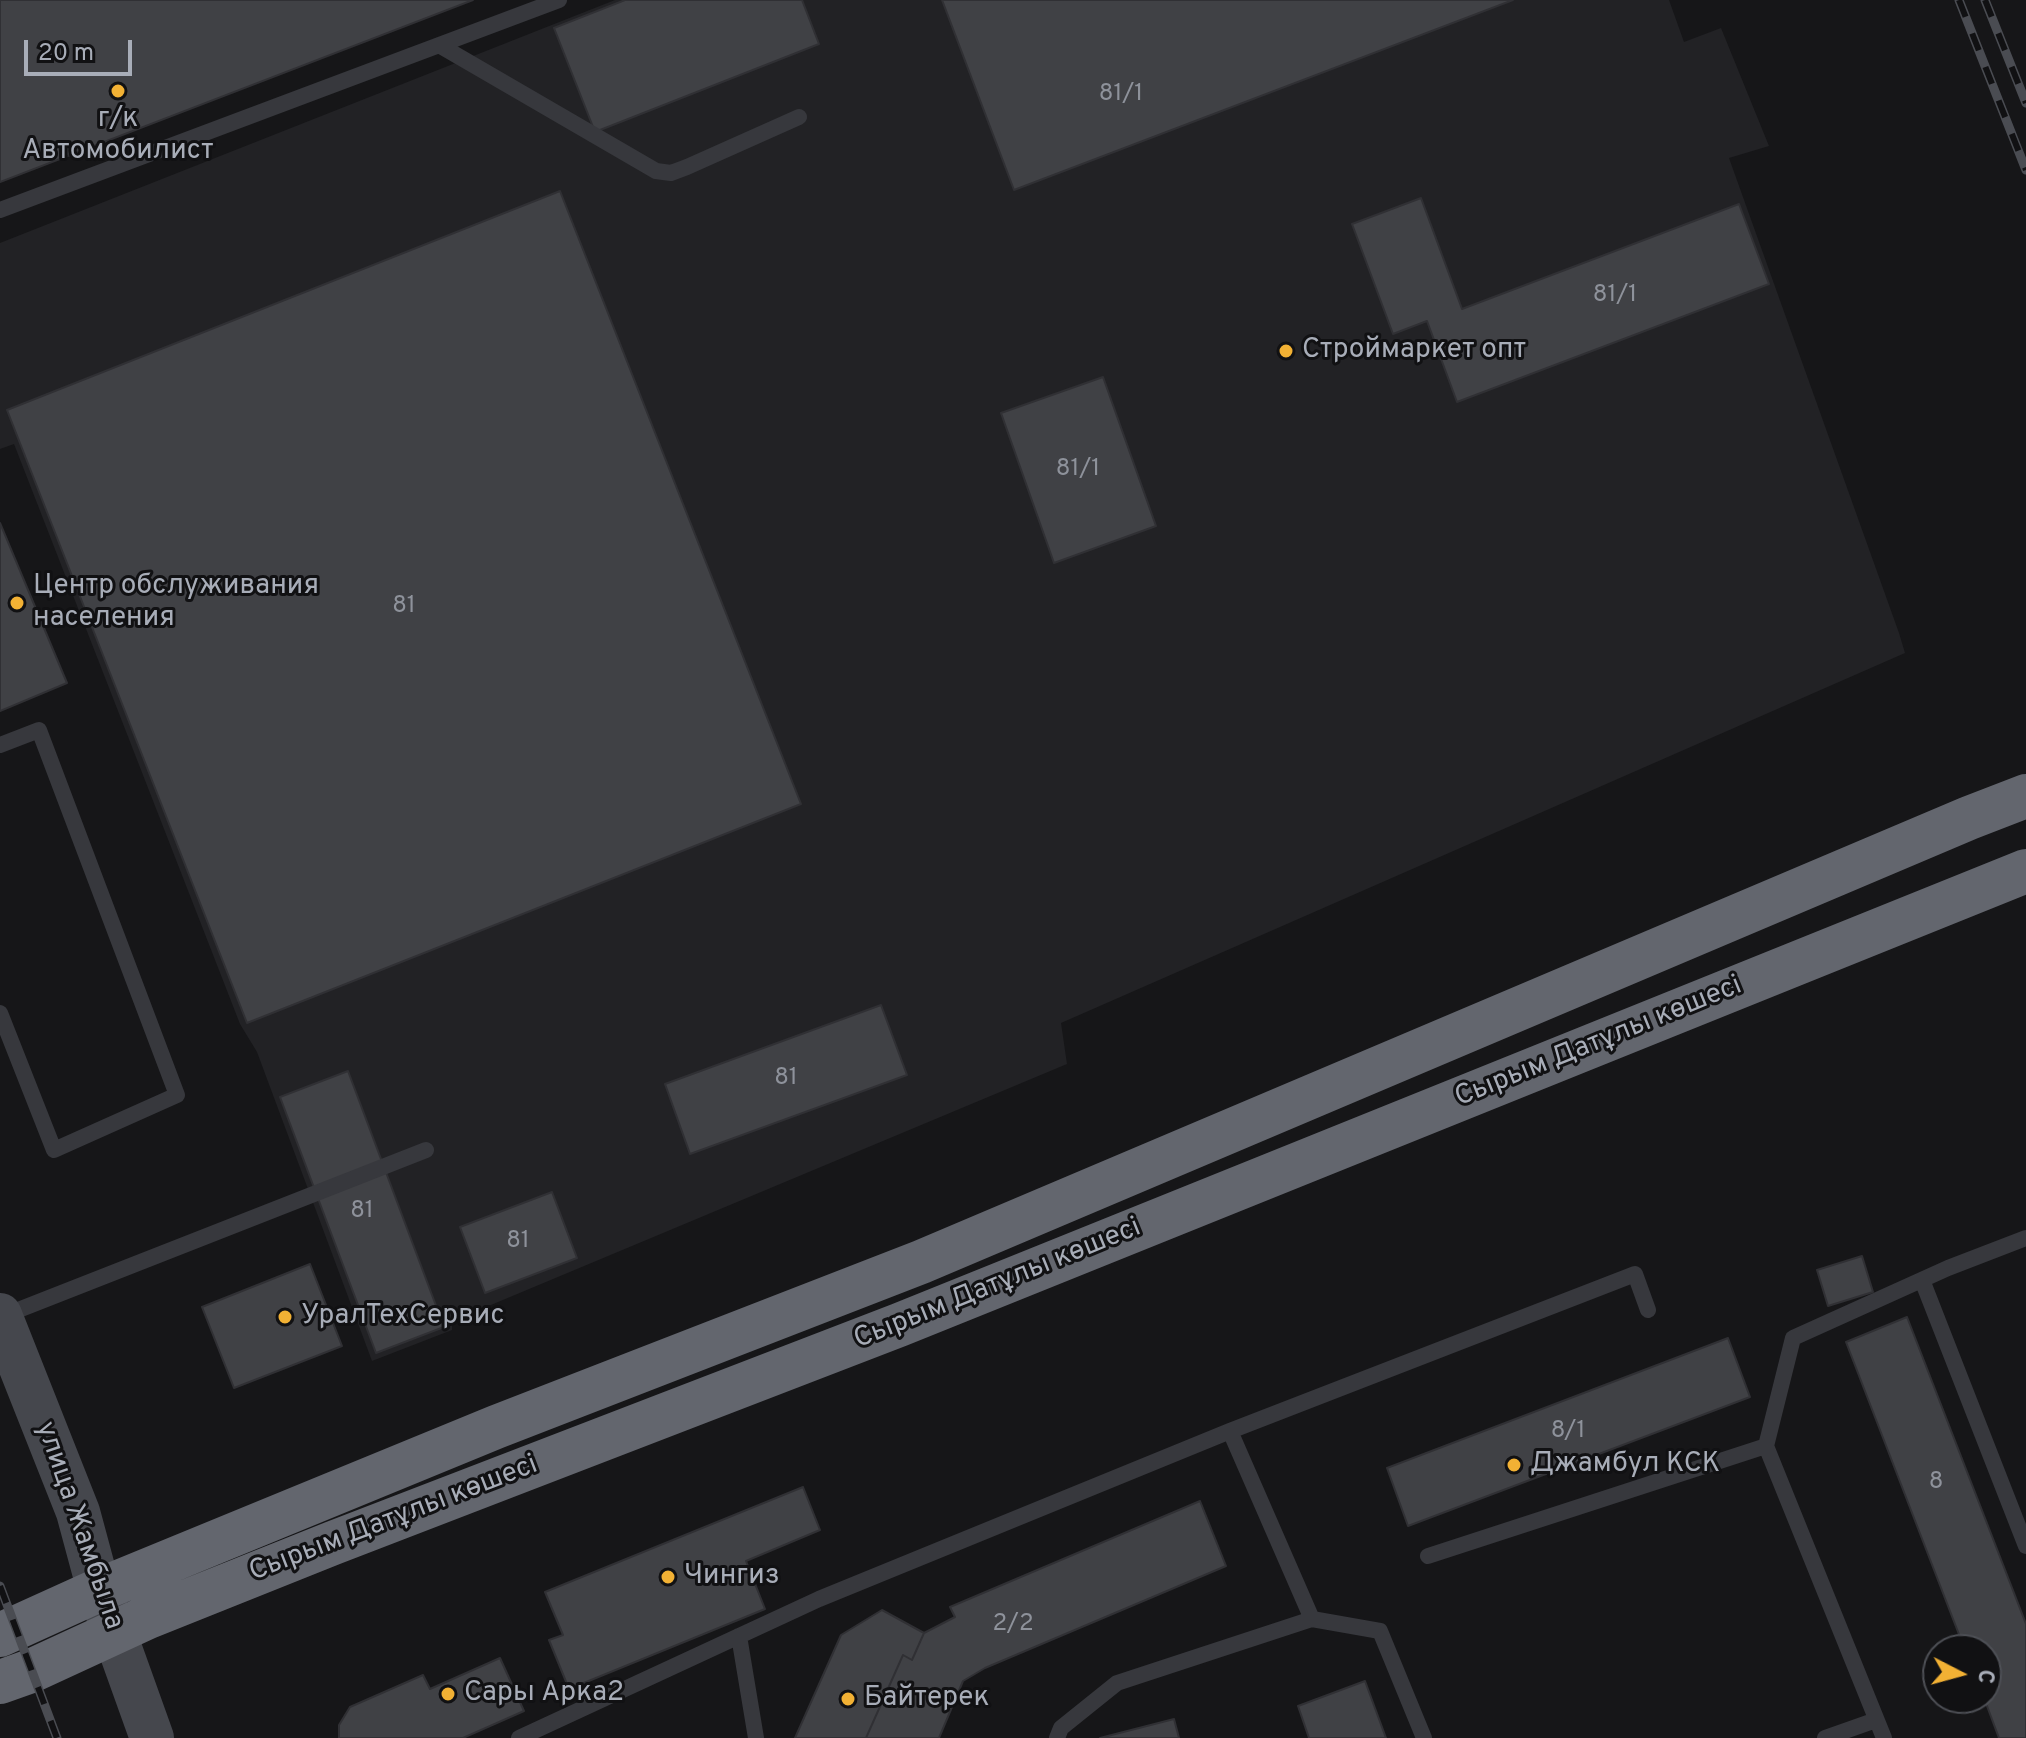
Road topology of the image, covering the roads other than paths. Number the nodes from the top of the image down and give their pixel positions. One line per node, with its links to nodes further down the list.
1 (559, 0): 2 (lane)
2 (439, 45): 3 (lane); 4 (lane)
3 (799, 117)
4 (0, 210)
5 (0, 745): 8 (lane)
6 (2026, 796): 18 (highway, Сырым Датұлы көшесі)
7 (2010, 877): 20 (highway, Сырым Датұлы көшесі)
8 (0, 1013)
9 (426, 1150): 13 (lane)
10 (2026, 1238): 11 (lane)
11 (1922, 1280): 15 (lane); 16 (lane)
12 (1648, 1310): 14 (lane)
13 (0, 1316): 18 (street, улица Жамбыла)
14 (1230, 1431): 19 (lane); 22 (lane)
15 (1766, 1446): 17 (lane); 24 (lane)
16 (2026, 1546)
17 (1428, 1556)
18 (99, 1590): 20 (street, улица Жамбыла); 21 (highway, Сырым Датұлы көшесі)
19 (1312, 1619): 28 (lane); 29 (lane)
20 (114, 1634): 23 (highway, Сырым Датұлы көшесі); 25 (street, улица Жамбыла)
21 (0, 1635)
22 (739, 1636): 26 (lane); 27 (lane)
23 (0, 1682)
24 (1876, 1720): 30 (lane); 31 (lane)
25 (152, 1738)
26 (519, 1738)
27 (756, 1738)
28 (1057, 1738)
29 (1424, 1738)
30 (1825, 1738)
31 (1884, 1738)

